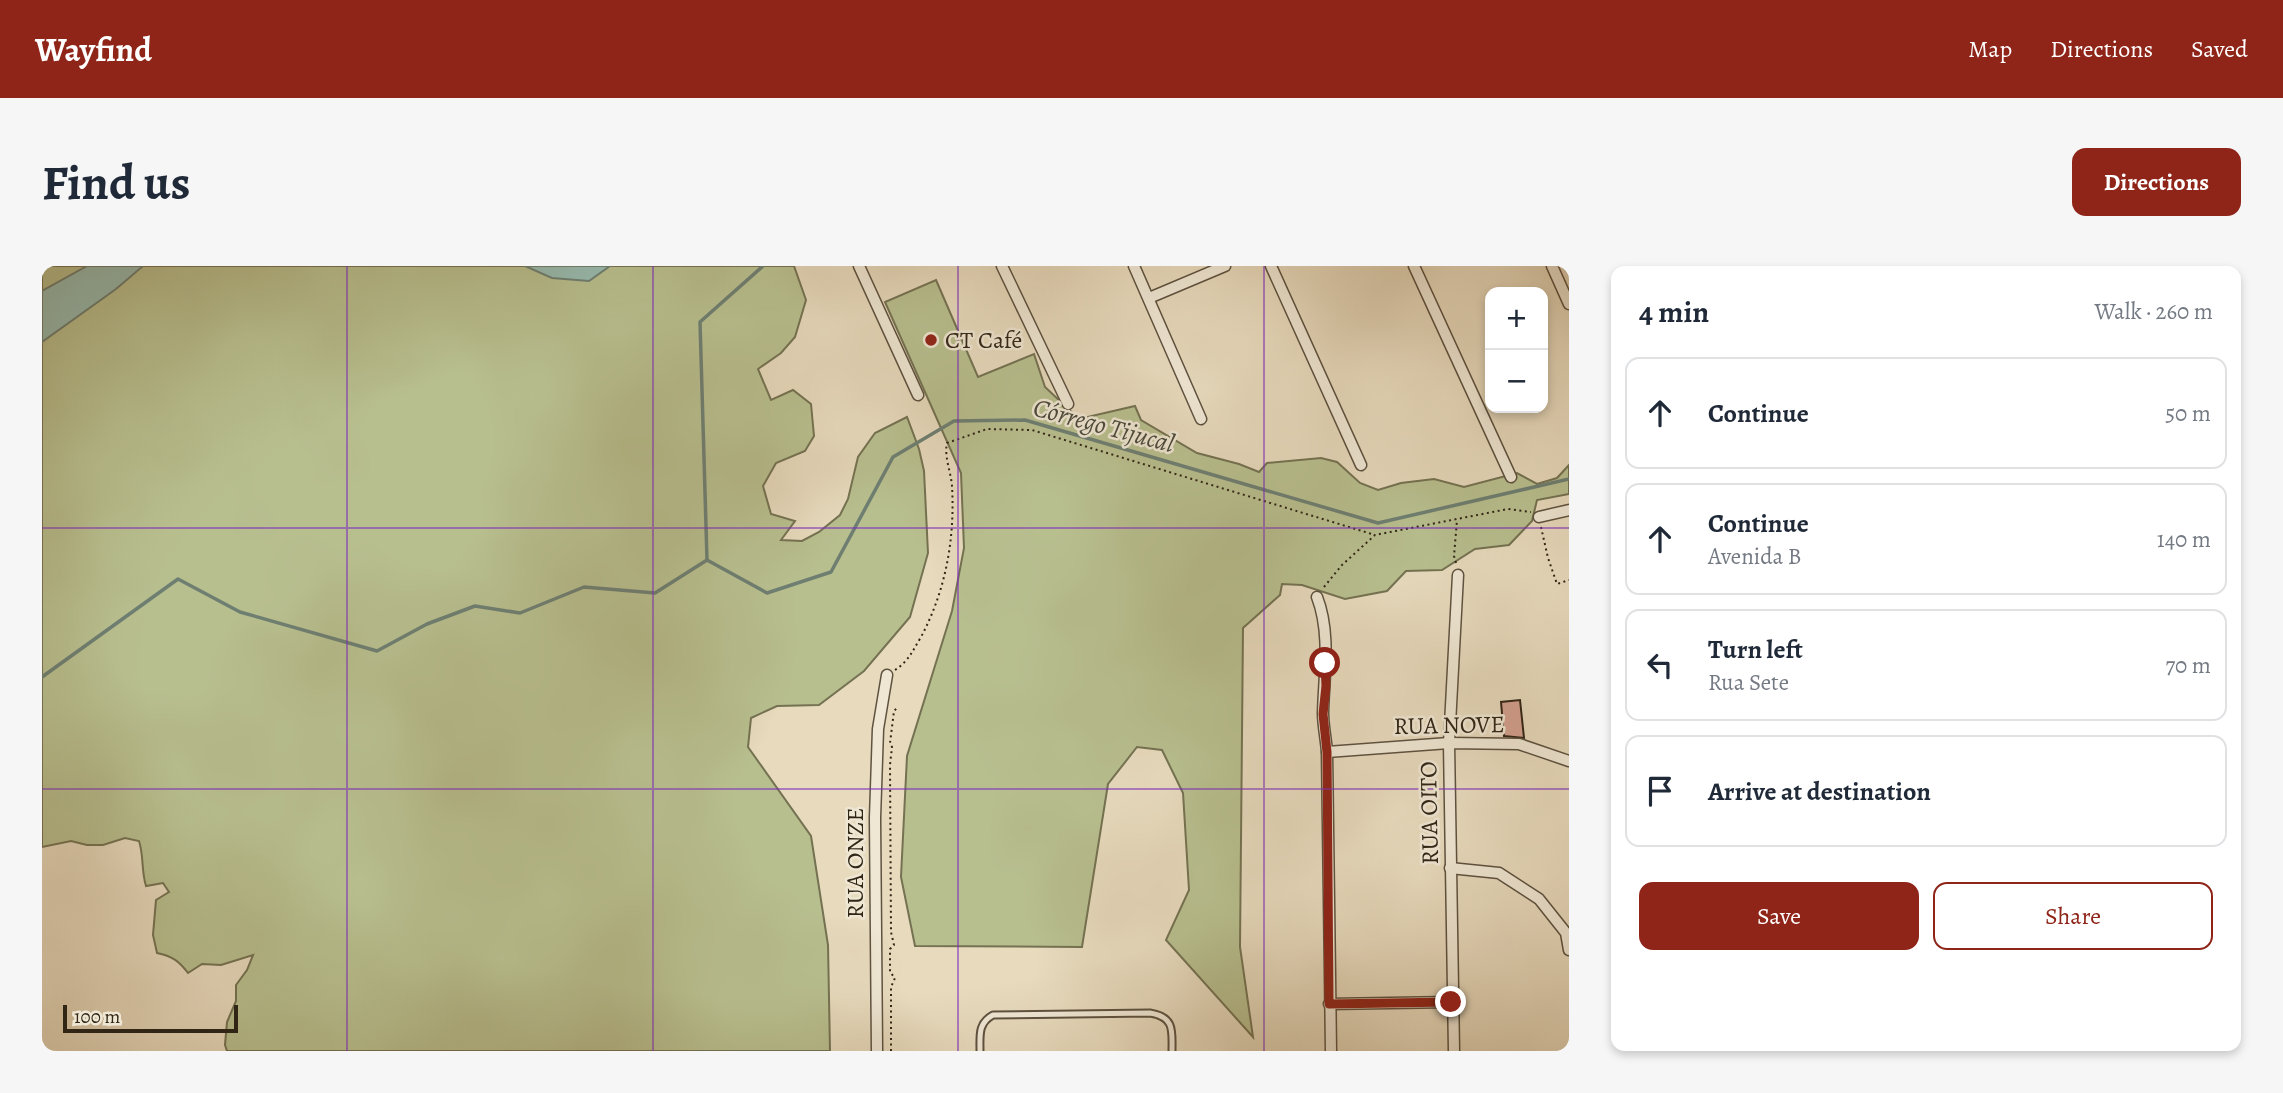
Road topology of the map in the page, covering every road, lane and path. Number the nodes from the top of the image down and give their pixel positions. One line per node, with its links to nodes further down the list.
1 (859, 266): 10 (street)
2 (1002, 266): 11 (street)
3 (1134, 266): 8 (street)
4 (1225, 266): 8 (street)
5 (1271, 266): 13 (street)
6 (1414, 266): 14 (street)
7 (1552, 266): 9 (street)
8 (1149, 298): 12 (street)
9 (1569, 304)
10 (918, 395)
11 (1068, 404)
12 (1201, 419)
13 (1361, 465)
14 (1511, 477)
15 (1569, 510): 16 (street)
16 (1539, 517): 17 (path); 20 (path)
17 (1458, 519): 18 (path); 19 (path)
18 (1375, 535): 21 (path); 22 (path)
19 (1458, 575): 24 (street, RUA OITO)
20 (1569, 580)
21 (1317, 597): 25 (street)
22 (887, 676): 31 (street, RUA ONZE)
23 (898, 707): 32 (path)
24 (1449, 743): 25 (street, RUA NOVE); 26 (street, RUA NOVE); 27 (street, RUA OITO)
25 (1327, 752): 30 (street)
26 (1569, 761)
27 (1450, 868): 28 (street); 29 (street, RUA OITO)
28 (1569, 950)
29 (1451, 1002): 30 (street); 36 (street, RUA OITO)
30 (1329, 1004): 35 (street)
31 (877, 1051)
32 (891, 1051)
33 (980, 1051): 34 (lane)
34 (1171, 1051)
35 (1331, 1051)
36 (1454, 1051)

